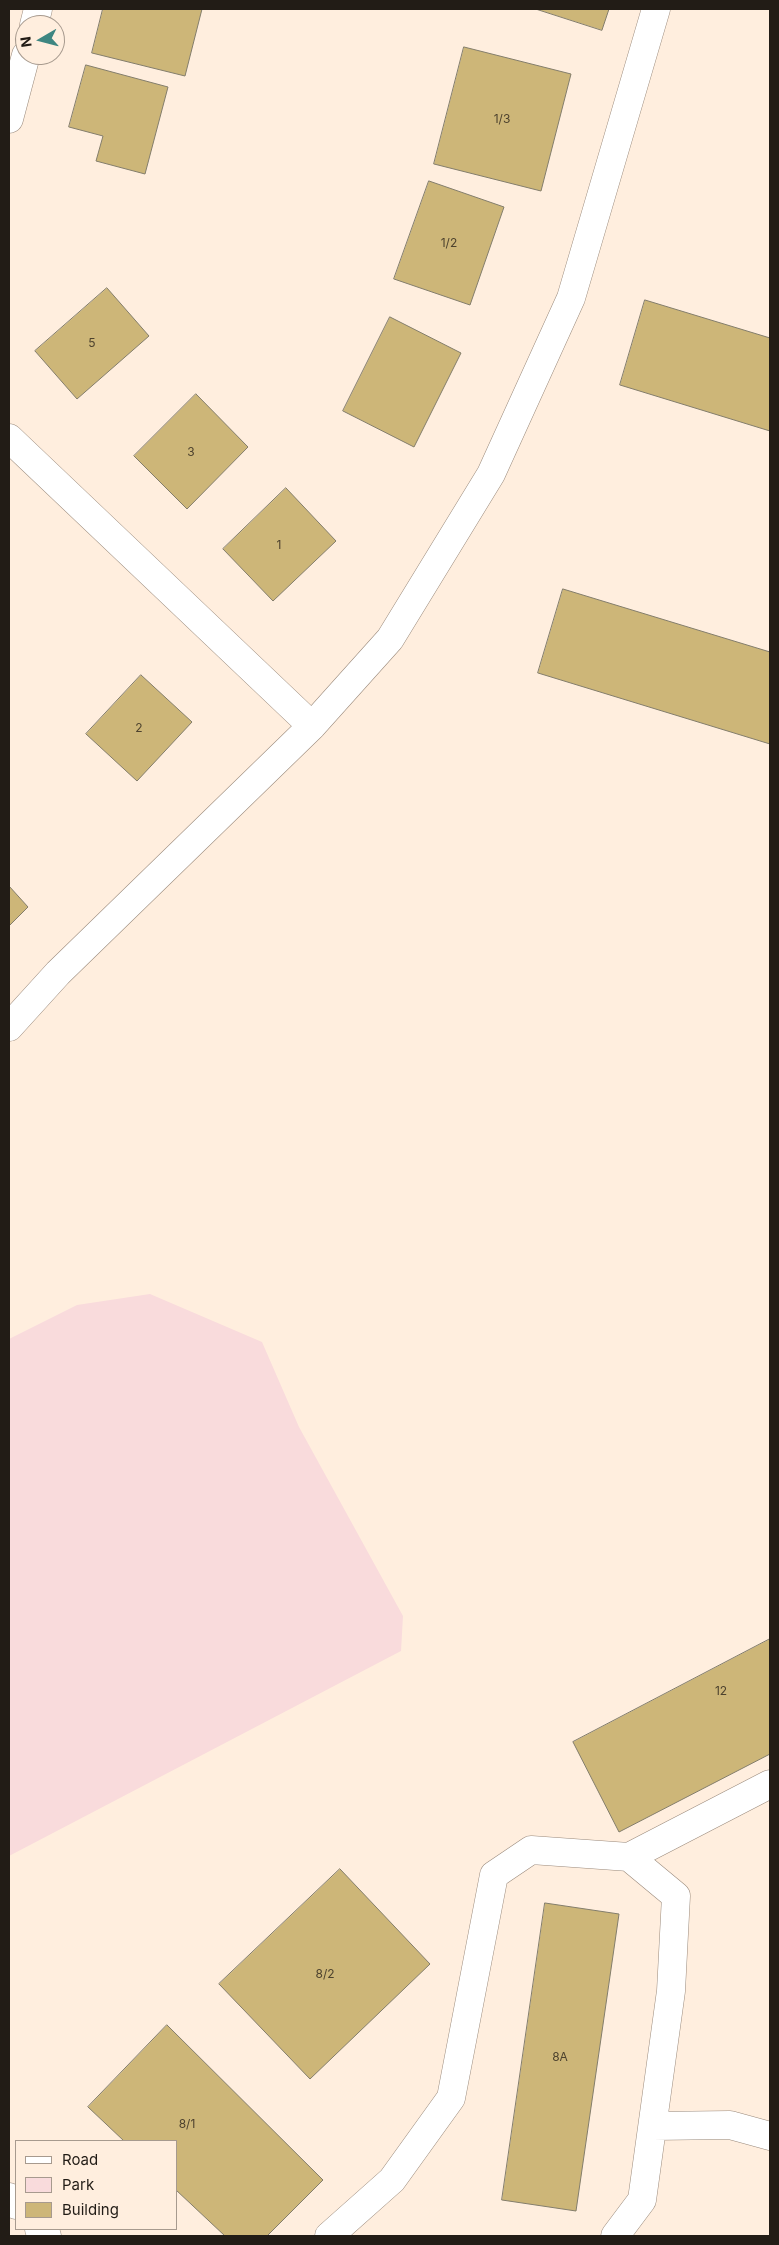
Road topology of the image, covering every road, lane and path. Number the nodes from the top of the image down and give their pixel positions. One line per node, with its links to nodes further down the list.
1 (656, 9): 5 (street)
2 (23, 65): 3 (street)
3 (9, 119)
4 (9, 438): 5 (street)
5 (312, 726): 6 (street)
6 (9, 1027)
7 (770, 1784): 8 (street)
8 (629, 1857): 9 (street); 11 (street)
9 (653, 2126): 10 (street); 12 (street)
10 (770, 2136)
11 (329, 2236)
12 (615, 2236)

